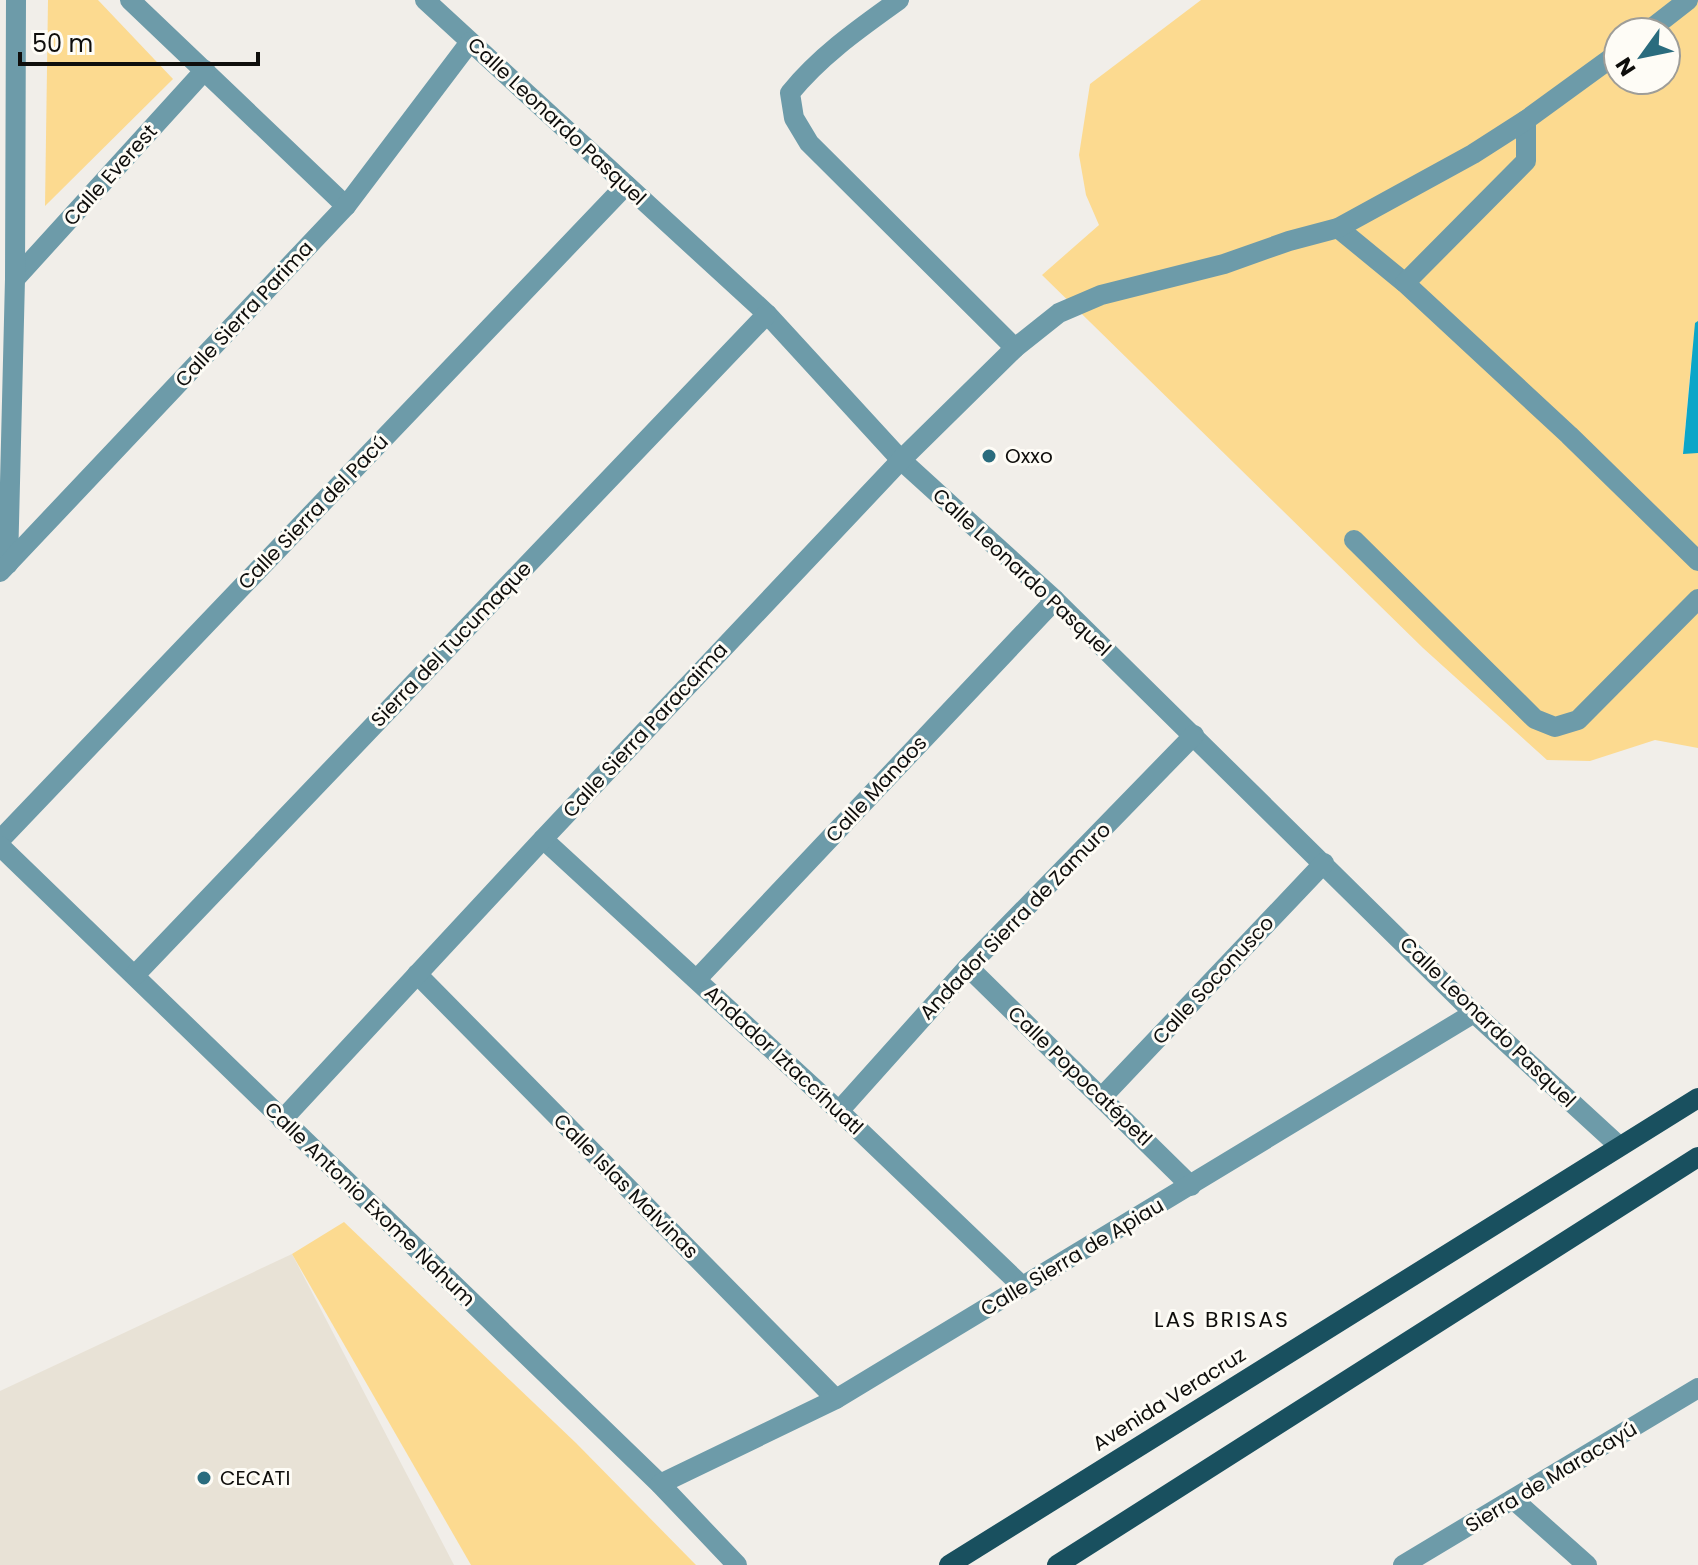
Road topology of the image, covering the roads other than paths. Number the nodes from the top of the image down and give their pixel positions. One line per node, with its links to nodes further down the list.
1 (16, 0): 14 (street)
2 (130, 0): 9 (street)
3 (425, 0): 7 (street, Calle Leonardo Pasquel)
4 (899, 0): 17 (street)
5 (1688, 0): 6 (street)
6 (1668, 16)
7 (470, 42): 11 (street, Calle Leonardo Pasquel); 12 (street, Calle Sierra Parima)
8 (1602, 65): 10 (street, Calle Sierra Paracaima)
9 (205, 70): 12 (street); 14 (street, Calle Everest)
10 (1526, 120): 13 (street, Calle Sierra Paracaima); 15 (street)
11 (626, 185): 16 (street, Calle Leonardo Pasquel); 26 (street, Calle Sierra del Pacú)
12 (346, 206): 21 (street, Calle Sierra Parima)
13 (1338, 228): 15 (street); 17 (street, Calle Sierra Paracaima)
14 (15, 279): 21 (street)
15 (1405, 283): 20 (street)
16 (767, 314): 18 (street, Calle Leonardo Pasquel); 30 (street, Sierra del Tucumaque)
17 (1015, 348): 18 (street, Calle Sierra Paracaima)
18 (901, 460): 23 (street, Calle Leonardo Pasquel); 25 (street, Calle Sierra Paracaima)
19 (1354, 540): 22 (street)
20 (1698, 561)
21 (4, 568)
22 (1698, 599)
23 (1055, 600): 24 (street, Calle Leonardo Pasquel); 31 (street, Calle Manaos)
24 (1194, 735): 27 (street, Calle Leonardo Pasquel); 28 (street, Andador Sierra de Zamuro)
25 (543, 839): 29 (street, Calle Sierra Paracaima); 31 (street, Andador Iztaccíhuatl)
26 (0, 843): 30 (street, Calle Antonio Exome Nahum)
27 (1324, 863): 32 (street, Calle Leonardo Pasquel); 33 (street, Calle Soconusco)
28 (968, 967): 33 (street, Calle Popocatépetl); 35 (street, Andador Sierra de Zamuro)
29 (417, 974): 36 (street, Calle Sierra Paracaima); 42 (street, Calle Islas Malvinas)
30 (135, 975): 36 (street, Calle Antonio Exome Nahum)
31 (697, 979): 35 (street, Andador Iztaccíhuatl)
32 (1474, 1013): 37 (street, Calle Leonardo Pasquel); 39 (street, Calle Sierra de Apiau)
33 (1103, 1096): 39 (street, Calle Popocatépetl)
34 (1698, 1098): 37 (main road, Avenida Veracruz)
35 (839, 1111): 40 (street, Andador Iztaccíhuatl)
36 (282, 1120): 43 (street, Calle Antonio Exome Nahum)
37 (1618, 1145): 46 (main road, Avenida Veracruz)
38 (1698, 1157): 47 (main road)
39 (1191, 1186): 40 (street, Calle Sierra de Apiau)
40 (1022, 1286): 42 (street, Calle Sierra de Apiau)
41 (1698, 1388): 44 (street, Sierra de Maracayú)
42 (836, 1399): 43 (street, Calle Sierra de Apiau)
43 (660, 1484): 45 (street, Calle Antonio Exome Nahum)
44 (1514, 1500): 48 (street, Sierra de Maracayú); 49 (street)
45 (737, 1565)
46 (949, 1565)
47 (1057, 1565)
48 (1403, 1565)
49 (1587, 1565)

